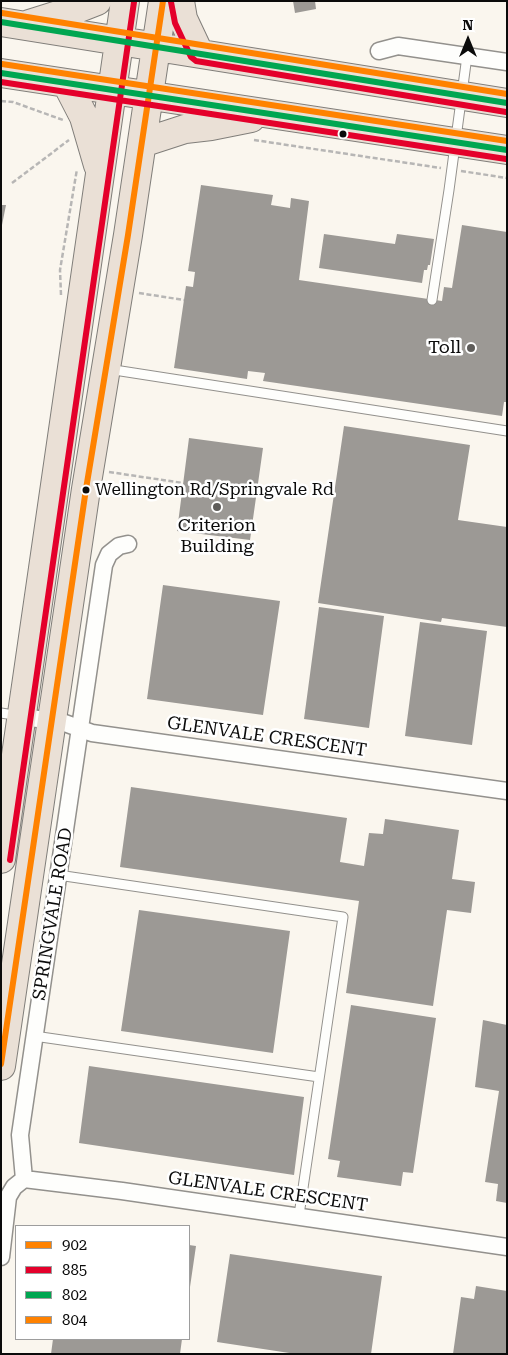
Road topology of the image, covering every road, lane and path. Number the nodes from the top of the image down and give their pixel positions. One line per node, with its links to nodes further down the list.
1 (97, 1): 5 (highway)
2 (125, 1): 6 (highway)
3 (163, 1): 7 (highway, SPRINGVALE ROAD)
4 (180, 1): 9 (highway)
5 (12, 24): 6 (highway)
6 (120, 40): 7 (highway); 14 (highway)
7 (156, 46): 9 (highway); 15 (highway, SPRINGVALE ROAD)
8 (379, 51): 10 (street)
9 (199, 53): 16 (highway)
10 (467, 56): 11 (street); 16 (lane)
11 (507, 62)
12 (1, 73): 13 (highway)
13 (66, 84): 14 (highway); 25 (highway)
14 (113, 90): 15 (highway); 25 (highway)
15 (148, 96): 18 (highway); 21 (highway, SPRINGVALE ROAD)
16 (462, 96): 17 (highway); 22 (lane)
17 (507, 103)
18 (269, 114): 21 (highway); 22 (highway)
19 (74, 136): 27 (path)
20 (253, 140): 24 (path)
21 (142, 143): 31 (highway, SPRINGVALE ROAD)
22 (456, 143): 23 (highway); 24 (lane)
23 (507, 150)
24 (452, 170): 26 (path); 30 (lane)
25 (100, 171): 36 (highway)
26 (507, 178)
27 (12, 183)
28 (138, 293): 29 (path)
29 (184, 300)
30 (432, 300)
31 (105, 369): 32 (lane); 37 (highway, SPRINGVALE ROAD)
32 (507, 430)
33 (109, 472): 34 (path)
34 (183, 483)
35 (128, 544): 38 (street, SPRINGVALE ROAD)
36 (12, 715): 37 (street, GLENVALE CRESCENT); 40 (highway)
37 (52, 720): 38 (street, GLENVALE CRESCENT); 43 (highway, SPRINGVALE ROAD)
38 (81, 728): 39 (street, GLENVALE CRESCENT); 41 (street, SPRINGVALE ROAD)
39 (507, 791)
40 (1, 859)
41 (58, 875): 42 (street, SPRINGVALE ROAD); 44 (lane)
42 (34, 1036): 44 (lane); 45 (street, SPRINGVALE ROAD)
43 (1, 1066)
44 (320, 1077): 46 (lane)
45 (24, 1179): 46 (street, GLENVALE CRESCENT); 48 (street)
46 (299, 1216): 47 (street, GLENVALE CRESCENT)
47 (507, 1246)
48 (1, 1257)

